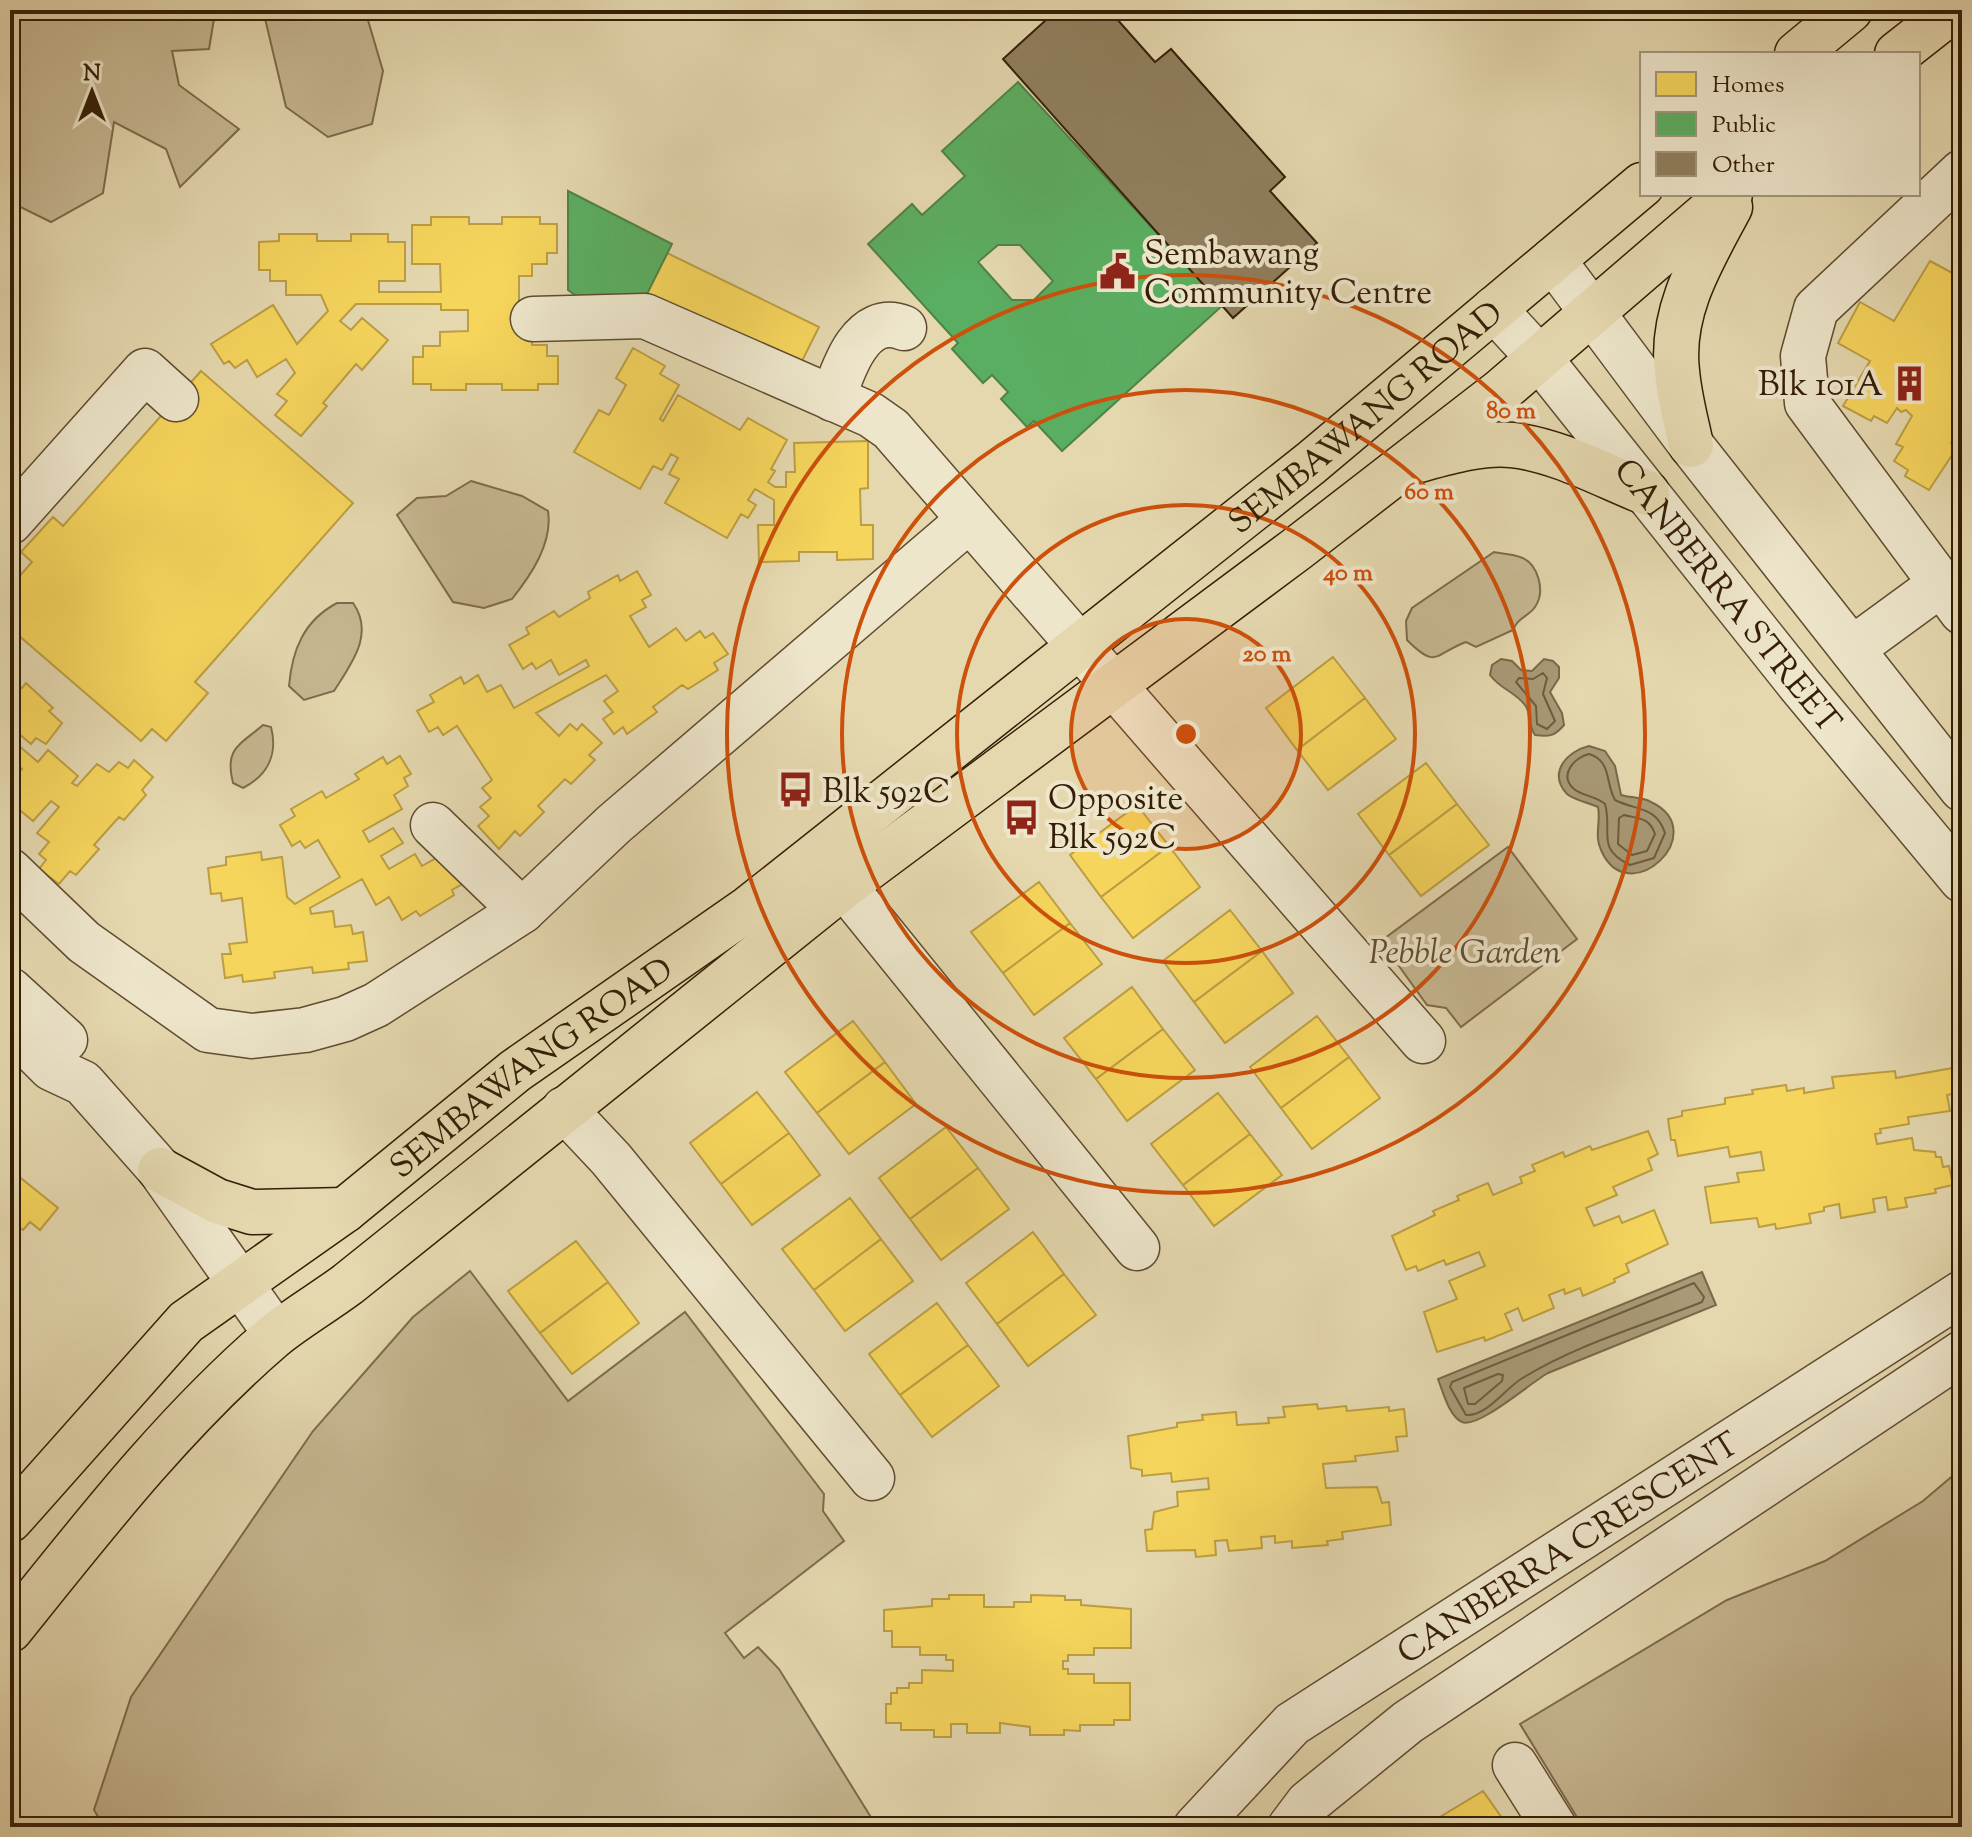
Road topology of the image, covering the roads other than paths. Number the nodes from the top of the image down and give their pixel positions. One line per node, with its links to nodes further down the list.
1 (1850, 10): 3 (main road)
2 (1953, 10): 4 (main road)
3 (1799, 52)
4 (1900, 52)
5 (1962, 172): 22 (street)
6 (1640, 187): 9 (main road, SEMBAWANG ROAD)
7 (1728, 196): 11 (main road, SEMBAWANG ROAD)
8 (1736, 196): 17 (main road)
9 (1553, 260): 10 (main road, SEMBAWANG ROAD); 11 (street, CANBERRA STREET)
10 (1494, 309): 14 (street, CANBERRA STREET); 23 (main road, SEMBAWANG ROAD)
11 (1593, 314): 14 (main road, SEMBAWANG ROAD); 17 (street, CANBERRA STREET)
12 (533, 319): 16 (street)
13 (904, 328): 16 (street)
14 (1540, 359): 18 (main road, SEMBAWANG ROAD); 19 (street, CANBERRA STREET)
15 (176, 399): 21 (street)
16 (833, 399): 20 (street)
17 (1691, 445): 24 (street, CANBERRA STREET)
18 (1407, 463): 19 (main road); 25 (main road, SEMBAWANG ROAD)
19 (1647, 493): 29 (street, CANBERRA STREET)
20 (969, 520): 23 (street); 31 (street)
21 (10, 522)
22 (1952, 598): 24 (street)
23 (1082, 644): 25 (street); 38 (main road, SEMBAWANG ROAD)
24 (1852, 649): 26 (street, CANBERRA STREET)
25 (1115, 684): 30 (main road, SEMBAWANG ROAD); 34 (street)
26 (1962, 789)
27 (433, 825): 31 (street)
28 (10, 871): 31 (street)
29 (1962, 880)
30 (844, 886): 36 (main road, SEMBAWANG ROAD); 39 (street)
31 (522, 911)
32 (10, 990): 35 (street)
33 (10, 1027): 35 (street)
34 (1423, 1041)
35 (83, 1083): 37 (street)
36 (564, 1109): 42 (main road, SEMBAWANG ROAD); 44 (street, SEMBAWANG ROAD)
37 (160, 1170): 38 (main road); 40 (street)
38 (345, 1210): 40 (main road, SEMBAWANG ROAD)
39 (1137, 1248)
40 (240, 1284): 42 (street); 45 (main road, SEMBAWANG ROAD)
41 (1962, 1293): 48 (street, CANBERRA CRESCENT)
42 (276, 1334): 46 (main road, SEMBAWANG ROAD)
43 (1962, 1353): 49 (street, CANBERRA CRESCENT)
44 (872, 1478)
45 (10, 1520)
46 (10, 1630)
47 (1515, 1765): 50 (street)
48 (1196, 1827)
49 (1290, 1827)
50 (1554, 1827)

